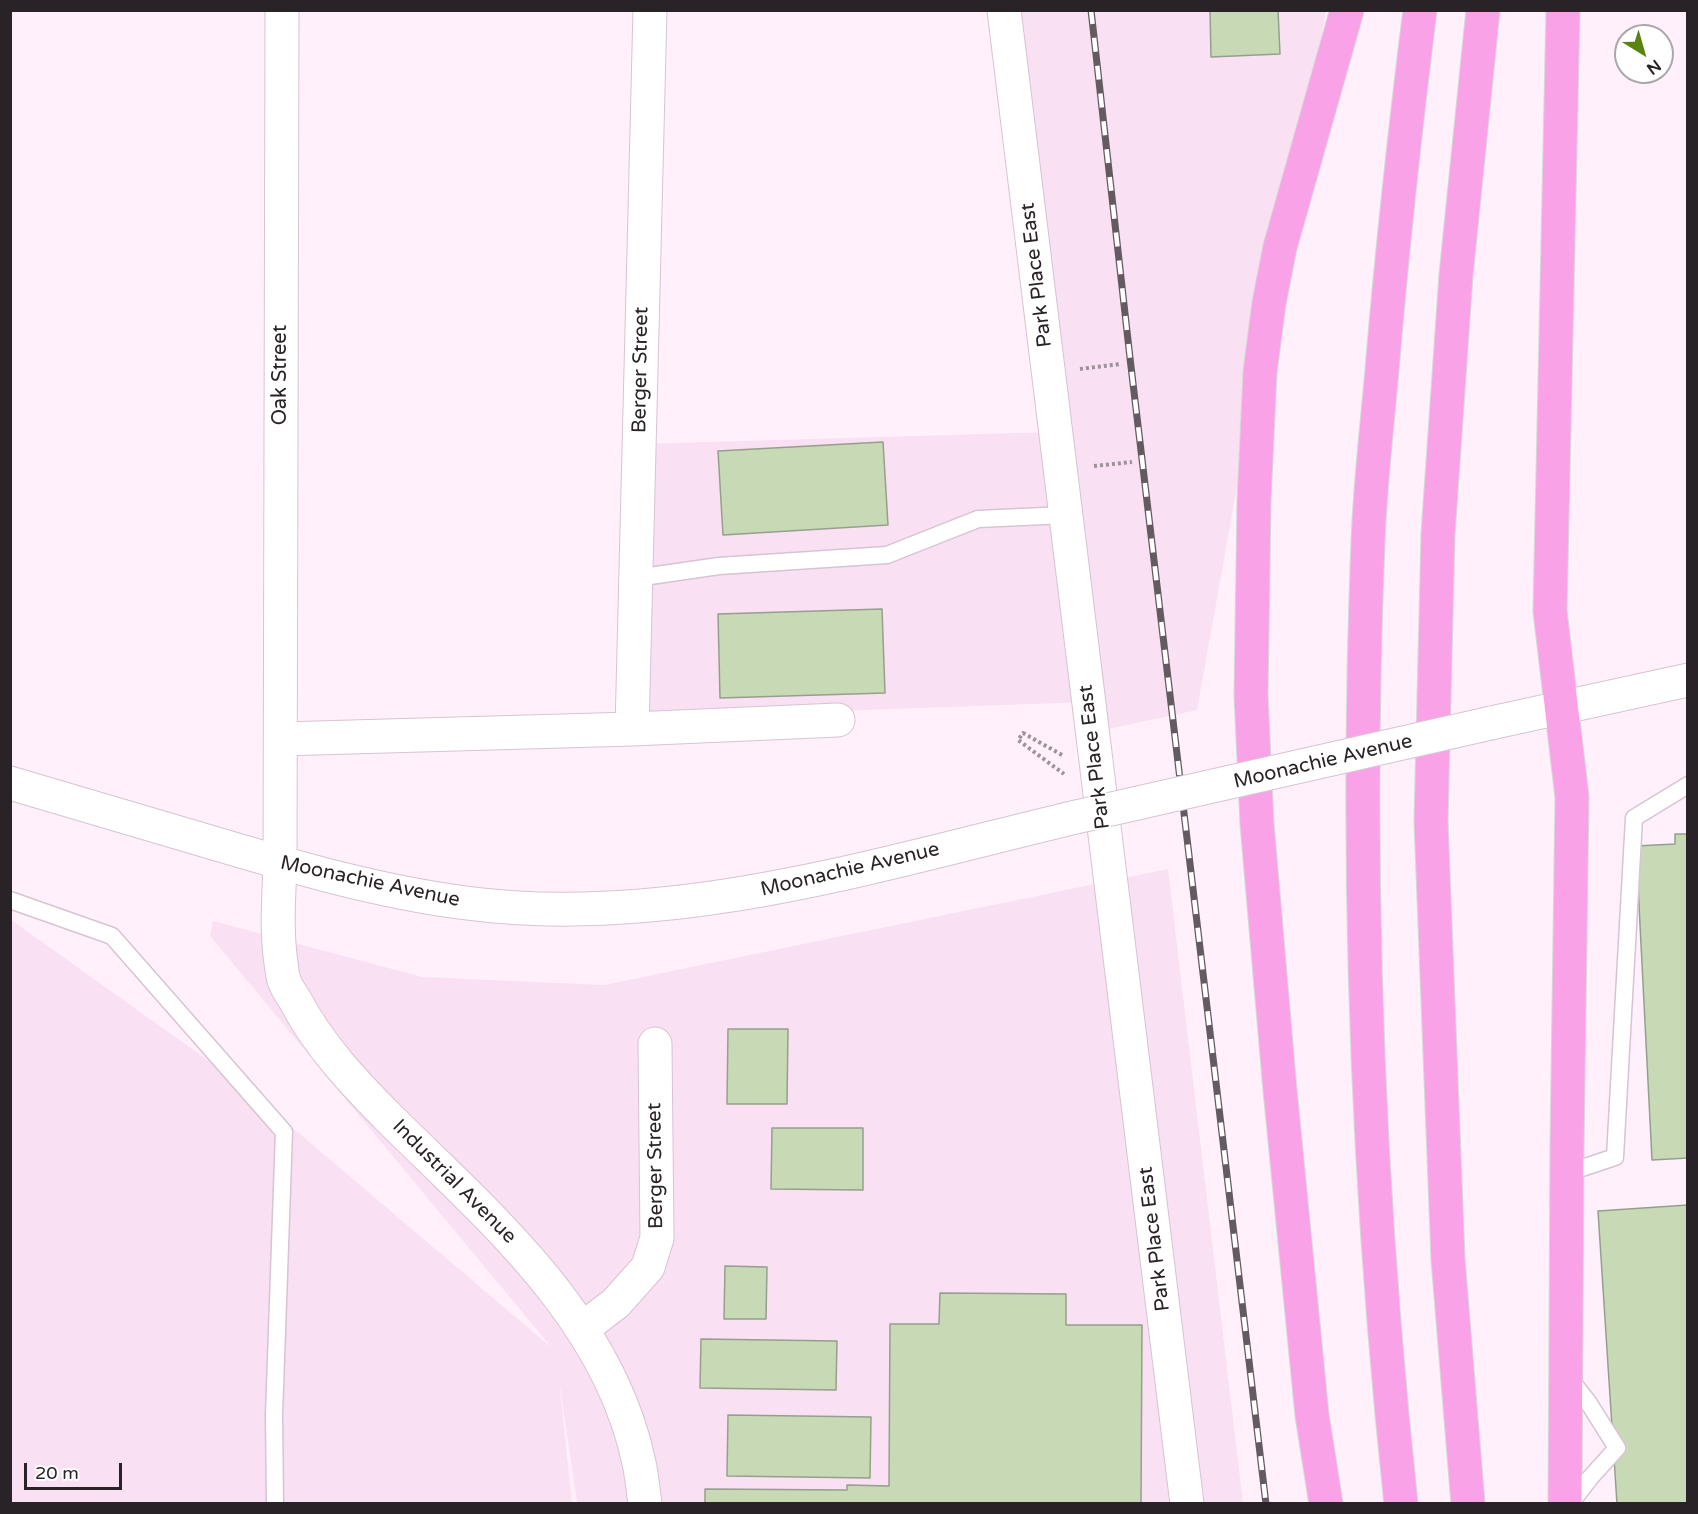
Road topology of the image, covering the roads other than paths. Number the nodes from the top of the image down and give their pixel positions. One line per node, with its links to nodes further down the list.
1 (282, 10): 14 (street, Oak Street)
2 (650, 10): 9 (street, Berger Street)
3 (1004, 10): 8 (street, Park Place East)
4 (1347, 10): 15 (highway)
5 (1419, 10): 28 (highway)
6 (1483, 10): 29 (highway)
7 (1563, 10): 11 (highway)
8 (1066, 515): 9 (lane); 26 (street, Park Place East)
9 (636, 578): 13 (street, Berger Street)
10 (1688, 680): 11 (street, Moonachie Avenue)
11 (1561, 710): 15 (street, Moonachie Avenue, bridge); 21 (highway)
12 (838, 720): 13 (street)
13 (633, 729): 14 (street)
14 (281, 739): 18 (street, Oak Street)
15 (1254, 778): 18 (street, Moonachie Avenue, bridge); 27 (highway)
16 (10, 783): 18 (street, Moonachie Avenue)
17 (1688, 785): 21 (lane)
18 (280, 863): 22 (street, Industrial Avenue)
19 (10, 900): 24 (lane)
20 (655, 1044): 22 (street, Berger Street)
21 (1566, 1173): 23 (highway)
22 (582, 1329): 25 (street, Industrial Avenue)
23 (1566, 1375): 30 (highway); 31 (lane)
24 (275, 1503)
25 (645, 1503)
26 (1187, 1503)
27 (1326, 1503)
28 (1401, 1503)
29 (1468, 1503)
30 (1565, 1503)
31 (1570, 1503)

